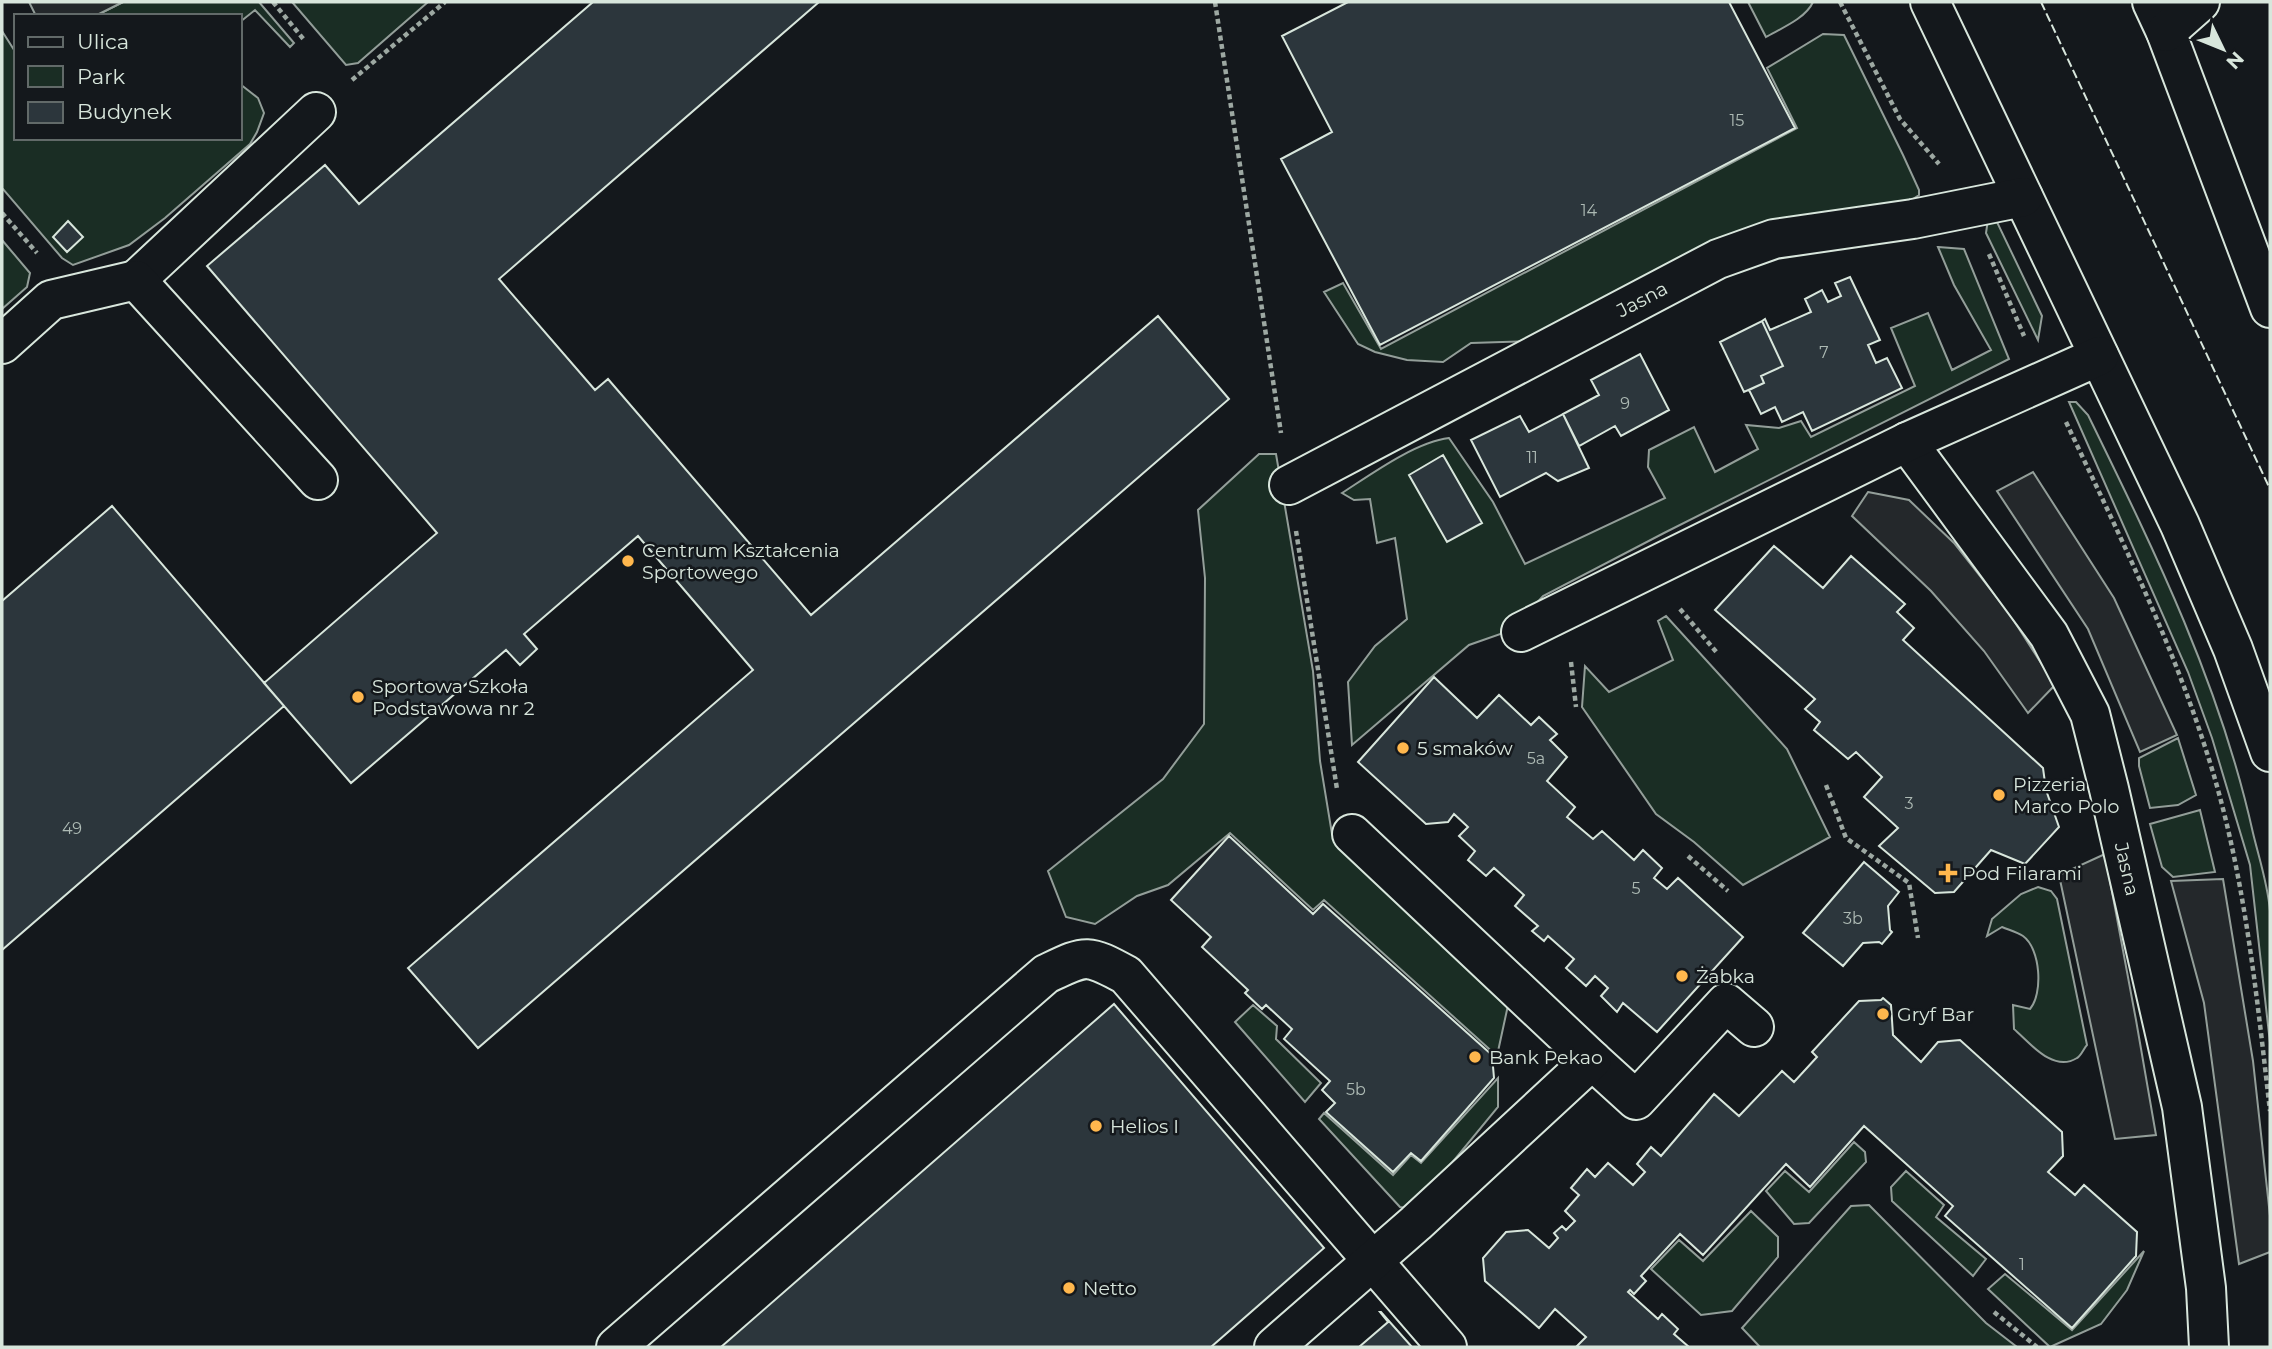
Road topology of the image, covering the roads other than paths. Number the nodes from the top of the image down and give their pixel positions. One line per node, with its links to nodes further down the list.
1 (1930, 2): 5 (street)
2 (2200, 2): 3 (street)
3 (2159, 17): 7 (street)
4 (316, 112): 6 (street)
5 (2024, 197): 9 (street); 12 (street, Jasna)
6 (136, 280): 8 (street); 11 (street)
7 (2270, 308)
8 (2, 344)
9 (2099, 356): 10 (street); 14 (street)
10 (1907, 443): 13 (street); 22 (street, Jasna)
11 (318, 481)
12 (1289, 485)
13 (1521, 632)
14 (2270, 752)
15 (1352, 834): 17 (street)
16 (1754, 1027): 17 (street)
17 (1592, 1060): 18 (street)
18 (1372, 1262): 19 (street); 20 (street); 21 (street)
19 (616, 1347)
20 (1274, 1347)
21 (1447, 1347)
22 (2209, 1347)

